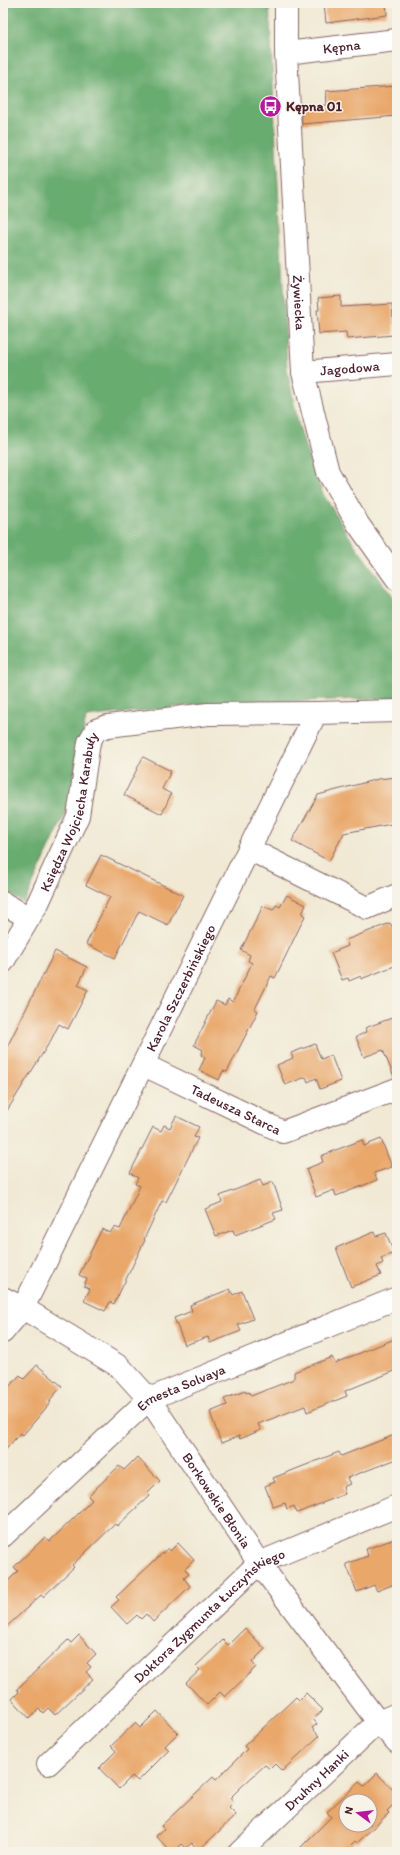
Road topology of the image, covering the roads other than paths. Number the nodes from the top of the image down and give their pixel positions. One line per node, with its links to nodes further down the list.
1 (286, 3): 3 (street, Żywiecka)
2 (397, 40): 3 (street, Kępna)
3 (286, 53): 5 (street, Żywiecka)
4 (397, 364): 5 (street, Jagodowa)
5 (304, 372): 6 (street, Żywiecka)
6 (397, 579)
7 (397, 711): 8 (street)
8 (316, 713): 9 (street, Karola Szczerbińskiego); 12 (street, Księdza Wojciecha Karabuły)
9 (249, 849): 10 (street); 14 (street, Karola Szczerbińskiego)
10 (397, 896)
11 (3, 904): 12 (street)
12 (29, 918): 13 (street, Księdza Wojciecha Karabuły)
13 (3, 962)
14 (144, 1065): 15 (street, Tadeusza Starca); 18 (street, Karola Szczerbińskiego)
15 (397, 1089)
16 (3, 1298): 18 (street, Borkowskie Błonia)
17 (397, 1298): 20 (street, Ernesta Solvaya)
18 (22, 1308): 19 (street, Karola Szczerbińskiego); 20 (street, Borkowskie Błonia)
19 (3, 1332)
20 (149, 1399): 22 (street, Ernesta Solvaya); 23 (street, Borkowskie Błonia)
21 (397, 1506): 23 (street, Doktora Zygmunta Łuczyńskiego)
22 (3, 1536)
23 (259, 1563): 24 (street, Borkowskie Błonia); 26 (street, Doktora Zygmunta Łuczyńskiego)
24 (388, 1718): 25 (street, Borkowskie Błonia); 27 (street, Druhny Hanki)
25 (397, 1742)
26 (48, 1764)
27 (240, 1852)

